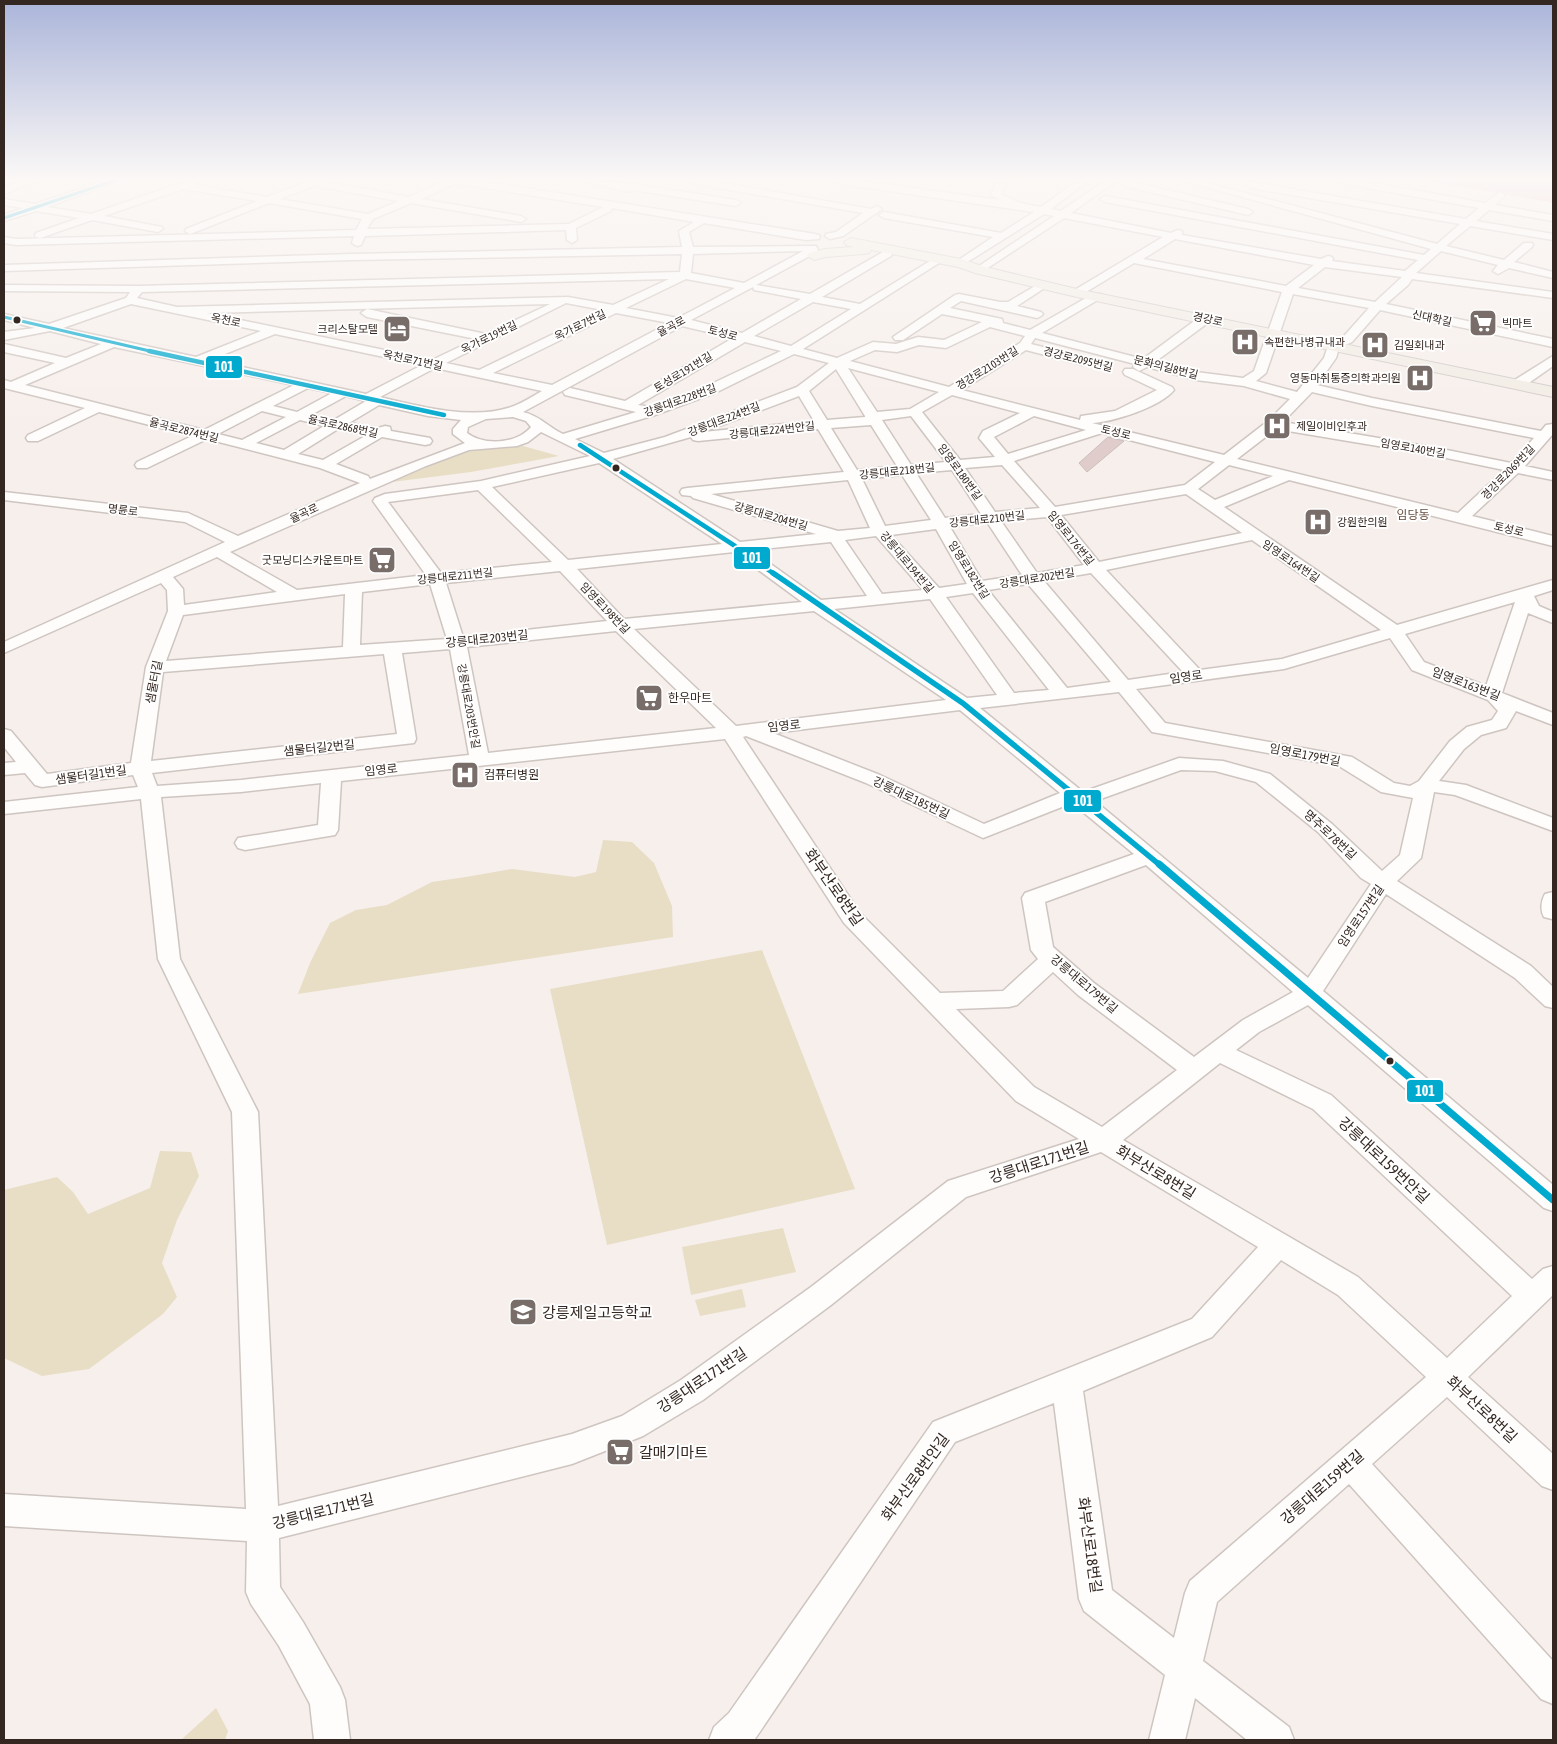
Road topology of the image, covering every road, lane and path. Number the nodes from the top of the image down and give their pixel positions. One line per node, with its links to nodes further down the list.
1 (349, 262): 22 (street)
2 (448, 262): 22 (street)
3 (571, 262): 27 (street)
4 (687, 262): 25 (street)
5 (789, 262): 30 (street, 율곡로)
6 (792, 262): 32 (street)
7 (872, 262): 38 (street, 토성로191번길)
8 (931, 262): 16 (main road, 경강로)
9 (957, 262): 17 (main road, 경강로)
10 (991, 262): 23 (street)
11 (1129, 262): 35 (street)
12 (1146, 262): 34 (street, 신대학길)
13 (1318, 262): 18 (street)
14 (1420, 262): 24 (street)
15 (1500, 262): 20 (street)
16 (934, 263): 23 (main road, 경강로); 44 (street, 강릉대로228번길)
17 (961, 263): 23 (main road, 경강로)
18 (1322, 263): 24 (street); 34 (street)
19 (161, 264): 21 (street); 22 (street); 33 (street)
20 (1507, 264): 26 (street); 29 (street)
21 (4, 268)
22 (346, 270): 27 (street); 33 (street); 41 (street)
23 (980, 270): 28 (main road, 경강로)
24 (1410, 274): 29 (street); 43 (street)
25 (685, 275): 27 (street); 30 (street); 45 (street, 옥가로7번길)
26 (1553, 275)
27 (569, 277): 40 (street)
28 (1042, 285): 35 (main road, 경강로); 47 (street)
29 (1483, 285): 36 (street)
30 (743, 286): 50 (street, 율곡로)
31 (4, 288): 33 (street)
32 (758, 288): 38 (street); 50 (street)
33 (138, 289): 39 (street)
34 (1289, 289): 43 (street, 신대학길); 56 (street)
35 (1077, 293): 37 (main road, 경강로)
36 (1553, 295)
37 (1097, 296): 49 (main road, 경강로); 51 (street, 경강로2103번길)
38 (811, 297): 44 (street); 58 (street, 토성로191번길)
39 (130, 300): 46 (street, 옥천로); 54 (street)
40 (568, 300): 41 (street, 토성로); 45 (street, 토성로); 60 (street, 옥가로19번길)
41 (330, 306): 46 (street, 옥천로); 55 (street, 옥천로); 60 (street)
42 (946, 306): 47 (street); 47 (street); 53 (street)
43 (1377, 306): 62 (street, 신대학길); 64 (street)
44 (860, 307): 66 (street, 강릉대로228번길)
45 (613, 309): 50 (street, 토성로); 74 (street, 옥가로7번길)
46 (177, 310): 55 (street, 옥천로)
47 (993, 312): 51 (street); 51 (street); 52 (street)
48 (4, 317): 54 (street)
49 (1205, 319): 56 (main road, 경강로); 71 (street, 경강로2095번길)
50 (686, 323): 58 (street, 토성로); 80 (street, 율곡로); 84 (street)
51 (1030, 323): 63 (street, 경강로2103번길); 70 (street, 강릉대로224번길); 71 (street, 문화의길8번길)
52 (963, 325): 53 (street); 53 (street)
53 (940, 326): 59 (street)
54 (48, 328): 57 (street); 61 (street)
55 (274, 330): 68 (street, 옥천로); 73 (street, 옥천로71번길)
56 (1274, 333): 64 (main road, 경강로); 75 (street)
57 (7, 337)
58 (741, 337): 66 (street, 토성로); 88 (street, 토성로191번길)
59 (899, 337)
60 (487, 338): 73 (street, 옥가로19번길)
61 (113, 343): 68 (street); 69 (street)
62 (1553, 343)
63 (1024, 346): 72 (street, 경강로2095번길); 82 (street, 경강로2103번길)
64 (1333, 346): 77 (main road, 경강로); 79 (street, 강릉대로210번길)
65 (4, 348): 69 (street)
66 (791, 351): 70 (street, 토성로); 92 (street, 강릉대로228번길)
67 (1553, 360): 77 (street)
68 (196, 361): 76 (street)
69 (65, 362): 78 (street)
70 (838, 362): 81 (street, 강릉대로224번길); 82 (street, 토성로); 100 (street, 임영로182번길)
71 (1147, 362): 75 (street, 문화의길8번길); 99 (street, 경강로2095번길)
72 (1091, 363)
73 (432, 365): 74 (street, 옥천로71번길); 87 (street, 옥가로19번길)
74 (480, 374): 80 (street, 옥천로71번길)
75 (1245, 382): 86 (street, 문화의길8번길)
76 (306, 384): 83 (street); 89 (street)
77 (1518, 384): 85 (main road, 경강로)
78 (8, 385): 90 (street, 율곡로2874번길)
79 (1309, 387): 86 (street, 강릉대로210번길); 106 (street)
80 (552, 389): 95 (street, 율곡로)
81 (802, 390): 102 (street, 강릉대로194번길); 112 (street, 강릉대로224번길)
82 (951, 391): 93 (street); 94 (street, 토성로)
83 (344, 392): 87 (street); 97 (street)
84 (570, 392): 88 (street); 101 (street)
85 (1553, 392)
86 (1299, 397): 103 (street, 강릉대로210번길)
87 (372, 400): 91 (street); 104 (street, 옥가로19번길)
88 (626, 406): 92 (street)
89 (261, 407): 97 (street, 율곡로2868번길); 109 (street)
90 (97, 408): 109 (street, 율곡로2874번길); 110 (street)
91 (419, 410): 96 (street); 108 (street)
92 (650, 412): 111 (street, 강릉대로228번길)
93 (914, 412): 100 (street, 강릉대로224번안길); 124 (street, 임영로180번길)
94 (1032, 412): 99 (street, 토성로); 120 (street, 임영로176번길)
95 (502, 413): 98 (street); 101 (street)
96 (444, 415): 98 (street); 107 (street)
97 (296, 416): 104 (street, 율곡로2868번길); 116 (street)
98 (483, 416): 107 (street, 율곡로)
99 (1060, 418): 105 (street, 토성로)
100 (873, 419): 102 (street, 강릉대로224번안길); 126 (street, 임영로182번길)
101 (534, 420): 111 (street); 115 (street)
102 (823, 424): 112 (street, 강릉대로224번안길); 127 (street, 강릉대로194번길)
103 (1273, 424): 121 (street, 강릉대로210번길); 125 (street, 임영로140번길)
104 (336, 425): 108 (street, 율곡로2868번길); 118 (street, 옥가로19번길)
105 (1102, 429): 120 (street, 강릉대로218번길); 121 (street, 토성로)
106 (1548, 431): 125 (street, 경강로2069번길)
107 (461, 433): 114 (street); 130 (street, 율곡로)
108 (379, 434): 113 (street, 율곡로2868번길); 123 (street)
109 (205, 435): 116 (street, 율곡로2874번길); 122 (street)
110 (33, 438)
111 (563, 438): 117 (street)
112 (670, 440): 119 (street, 강릉대로224번길)
113 (425, 441)
114 (483, 444): 115 (street); 146 (street, 율곡로)
115 (507, 444): 117 (street)
116 (243, 445): 118 (street, 율곡로2874번길)
117 (580, 445): 119 (street)
118 (286, 456): 123 (street, 율곡로2874번길)
119 (602, 458): 131 (street); 132 (street, 강릉대로224번길)
120 (1004, 460): 124 (street, 강릉대로218번길); 138 (street, 임영로176번길)
121 (1228, 460): 128 (street, 토성로); 133 (street, 강릉대로210번길)
122 (142, 464)
123 (325, 465): 130 (street, 율곡로2874번길)
124 (956, 465): 126 (street, 강릉대로218번길); 139 (street, 임영로180번길)
125 (1514, 469): 129 (street, 임영로140번길); 140 (street, 경강로2069번길)
126 (905, 470): 127 (street, 강릉대로218번길); 141 (street, 임영로182번길)
127 (852, 475): 134 (street, 강릉대로218번길); 142 (street, 강릉대로194번길)
128 (1288, 475): 137 (street); 140 (street, 토성로)
129 (1553, 476)
130 (362, 478): 146 (street, 율곡로)
131 (632, 479): 134 (street, 강릉대로204번길); 147 (street)
132 (481, 485): 136 (street, 강릉대로224번길); 149 (street, 임영로198번길)
133 (1189, 489): 137 (street, 임영로164번길); 138 (street, 강릉대로210번길)
134 (687, 492): 143 (street, 강릉대로204번길)
135 (4, 496): 146 (street, 명륜로)
136 (385, 498): 152 (street, 강릉대로203번안길)
137 (1213, 506): 144 (street, 임영로164번길)
138 (1051, 512): 139 (street, 강릉대로210번길); 150 (street, 임영로176번길)
139 (992, 517): 141 (street, 강릉대로210번길); 153 (street, 임영로180번길)
140 (1462, 518): 145 (street, 토성로)
141 (941, 524): 142 (street, 강릉대로210번길); 156 (street, 임영로182번길)
142 (879, 530): 143 (street, 강릉대로210번길); 157 (street, 강릉대로194번길)
143 (834, 535): 147 (street, 강릉대로210번길); 160 (street)
144 (1254, 535): 150 (street, 강릉대로202번길); 165 (street, 임영로164번길)
145 (1553, 541)
146 (238, 542): 148 (street, 율곡로)
147 (735, 546): 149 (street, 강릉대로211번길); 161 (street)
148 (217, 552): 151 (street, 율곡로); 158 (street)
149 (565, 566): 152 (street, 강릉대로211번길); 164 (street, 임영로198번길)
150 (1095, 568): 153 (street, 강릉대로202번길); 171 (street, 임영로176번길)
151 (164, 577): 162 (street, 샘물터길); 167 (street, 율곡로)
152 (436, 578): 155 (street, 강릉대로211번길); 166 (street, 강릉대로203번안길)
153 (1034, 579): 156 (street, 강릉대로202번길); 172 (street, 임영로180번길)
154 (1553, 585): 159 (street, 임영로)
155 (354, 587): 158 (street, 강릉대로211번길); 169 (street)
156 (978, 588): 157 (street, 강릉대로202번길); 173 (street, 임영로182번길)
157 (934, 594): 160 (street, 강릉대로202번길); 175 (street, 강릉대로194번길)
158 (294, 595): 162 (street, 강릉대로211번길)
159 (1525, 595): 163 (street); 165 (street, 임영로); 174 (street)
160 (878, 600): 161 (street, 강릉대로202번길)
161 (818, 606): 164 (street, 강릉대로203번길); 176 (street)
162 (176, 611): 170 (street, 샘물터길)
163 (1553, 618)
164 (620, 624): 166 (street, 강릉대로203번길); 178 (street, 임영로198번길)
165 (1394, 631): 171 (street, 임영로); 174 (street, 임영로163번길)
166 (457, 643): 168 (street, 강릉대로203번길); 180 (street, 강릉대로203번안길)
167 (4, 648)
168 (392, 648): 169 (street, 강릉대로203번길); 184 (street, 샘물터길2번길)
169 (351, 652): 170 (street, 강릉대로203번길)
170 (155, 667): 184 (street, 샘물터길)
171 (1195, 675): 172 (street, 임영로)
172 (1122, 686): 173 (street, 임영로); 185 (street, 임영로179번길)
173 (1062, 694): 175 (street, 임영로)
174 (1493, 694): 177 (street, 임영로163번길); 185 (street, 임영로157번길)
175 (1010, 700): 176 (street, 임영로)
176 (964, 704): 178 (street, 임영로); 186 (street)
177 (1549, 715)
178 (738, 730): 180 (street, 임영로); 186 (street, 강릉대로185번길); 195 (street, 화부산로8번길)
179 (4, 735): 181 (street, 샘물터길1번길)
180 (479, 759): 183 (street, 임영로)
181 (30, 766): 182 (street); 184 (street, 샘물터길1번길)
182 (4, 770)
183 (331, 775): 184 (street, 임영로); 189 (street)
184 (145, 780): 187 (street, 임영로); 207 (street, 샘물터길)
185 (1426, 785): 188 (street, 임영로179번길); 191 (street, 임영로157번길)
186 (1077, 797): 190 (street); 191 (street, 명주로78번길)
187 (4, 808)
188 (1553, 825)
189 (245, 843)
190 (1149, 856): 192 (street, 강릉대로179번길); 193 (street)
191 (1384, 882): 193 (street, 임영로157번길); 194 (street, 명주로78번길)
192 (1053, 959): 195 (street); 197 (street, 강릉대로179번길)
193 (1310, 993): 196 (street, 강릉대로171번길); 199 (street)
194 (1553, 1000)
195 (935, 1002): 198 (street, 화부산로8번길)
196 (1218, 1052): 197 (street, 강릉대로171번길); 201 (street, 강릉대로159번안길)
197 (1194, 1070): 198 (street, 강릉대로171번길)
198 (1103, 1141): 200 (street, 화부산로8번길); 207 (street, 강릉대로171번길)
199 (1553, 1200)
200 (1278, 1244): 202 (street, 화부산로8번길); 203 (street, 화부산로8번안길)
201 (1542, 1287): 202 (street, 강릉대로159번길)
202 (1447, 1378): 204 (street, 강릉대로159번길); 205 (street, 화부산로8번길)
203 (1067, 1384): 208 (street, 화부산로18번길); 211 (street, 화부산로8번안길)
204 (1350, 1462): 208 (street, 강릉대로159번길); 209 (street)
205 (1553, 1475)
206 (4, 1510): 207 (street, 강릉대로171번길)
207 (263, 1526): 210 (street, 샘물터길)
208 (1184, 1668): 212 (street, 강릉대로159번길); 213 (street, 화부산로18번길)
209 (1553, 1687)
210 (332, 1740)
211 (727, 1740)
212 (1167, 1740)
213 (1276, 1740)

